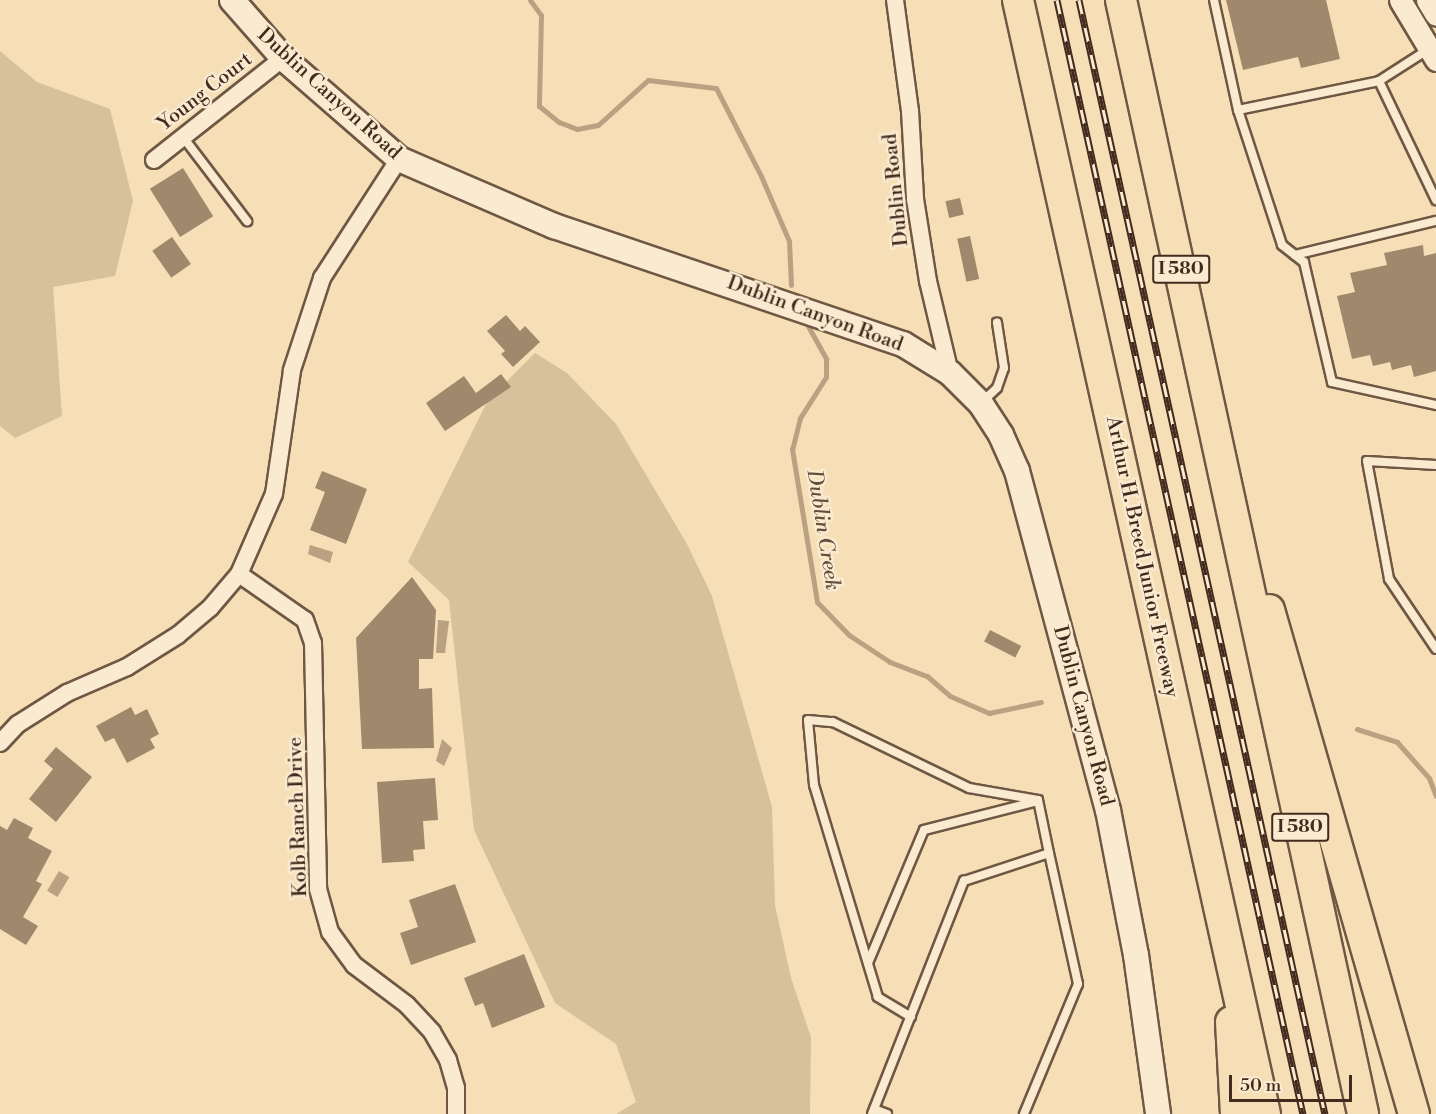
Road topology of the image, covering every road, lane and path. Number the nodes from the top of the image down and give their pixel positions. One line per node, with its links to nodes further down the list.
1 (232, 0): 10 (main road, Dublin Canyon Road)
2 (895, 0): 21 (street, Dublin Road)
3 (1018, 0): 32 (highway, Arthur H. Breed Junior Freeway)
4 (1121, 0): 25 (highway, I 580)
5 (1214, 0): 12 (lane)
6 (1400, 0): 9 (street)
7 (1427, 0): 8 (street)
8 (1436, 15)
9 (1434, 50): 11 (lane)
10 (283, 58): 13 (street, Young Court); 14 (main road, Dublin Canyon Road)
11 (1379, 81): 12 (lane); 16 (lane)
12 (1238, 110): 19 (lane)
13 (183, 137): 15 (street, Young Court); 17 (lane)
14 (399, 159): 21 (main road, Dublin Canyon Road); 26 (street)
15 (154, 160)
16 (1436, 200)
17 (247, 221)
18 (1436, 221): 19 (lane)
19 (1295, 255): 23 (lane)
20 (997, 323): 22 (lane)
21 (950, 374): 22 (main road, Dublin Canyon Road)
22 (981, 404): 38 (main road, Dublin Canyon Road)
23 (1436, 405)
24 (1436, 465): 27 (lane)
25 (1241, 538): 41 (highway, I 580); 42 (highway)
26 (239, 574): 28 (street); 35 (street, Kolb Ranch Drive)
27 (1436, 649)
28 (0, 743)
29 (1038, 800): 30 (lane); 31 (lane); 31 (lane)
30 (1049, 853): 33 (lane); 37 (lane)
31 (868, 963): 33 (lane)
32 (1234, 977): 39 (highway); 40 (highway, Arthur H. Breed Junior Freeway)
33 (911, 1017): 34 (lane)
34 (873, 1112): 36 (lane)
35 (456, 1114)
36 (887, 1114)
37 (1024, 1114)
38 (1158, 1114)
39 (1236, 1114)
40 (1264, 1114)
41 (1363, 1114)
42 (1414, 1114)

